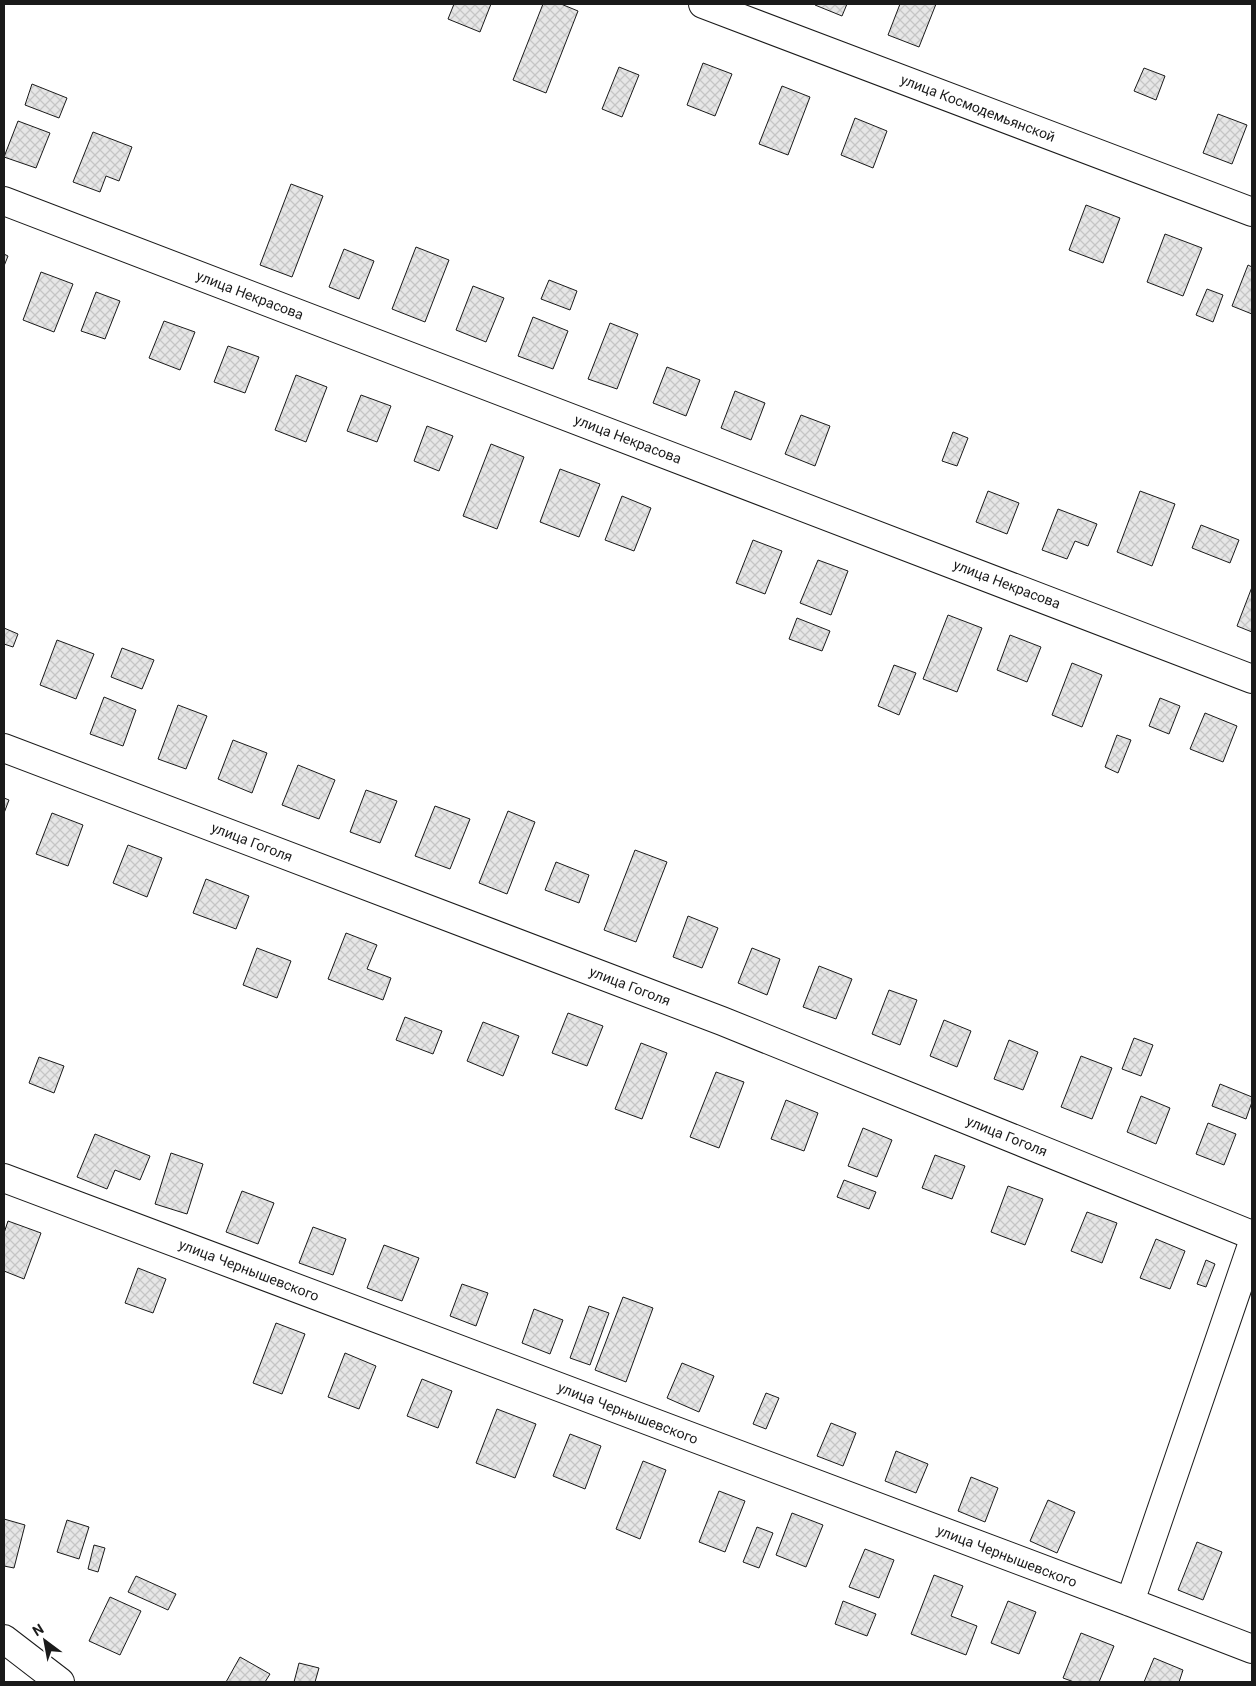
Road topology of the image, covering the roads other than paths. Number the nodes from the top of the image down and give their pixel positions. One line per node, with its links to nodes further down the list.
1 (703, 4): 3 (street, улица Космодемьянской)
2 (4, 201): 4 (street, улица Некрасова)
3 (1252, 212)
4 (1252, 679)
5 (4, 748): 7 (street, улица Гоголя)
6 (4, 1178): 9 (street, улица Чернышевского)
7 (1252, 1235)
8 (1252, 1245): 9 (street)
9 (1130, 1602): 11 (street, улица Чернышевского)
10 (4, 1639): 12 (street)
11 (1252, 1649)
12 (60, 1682)

